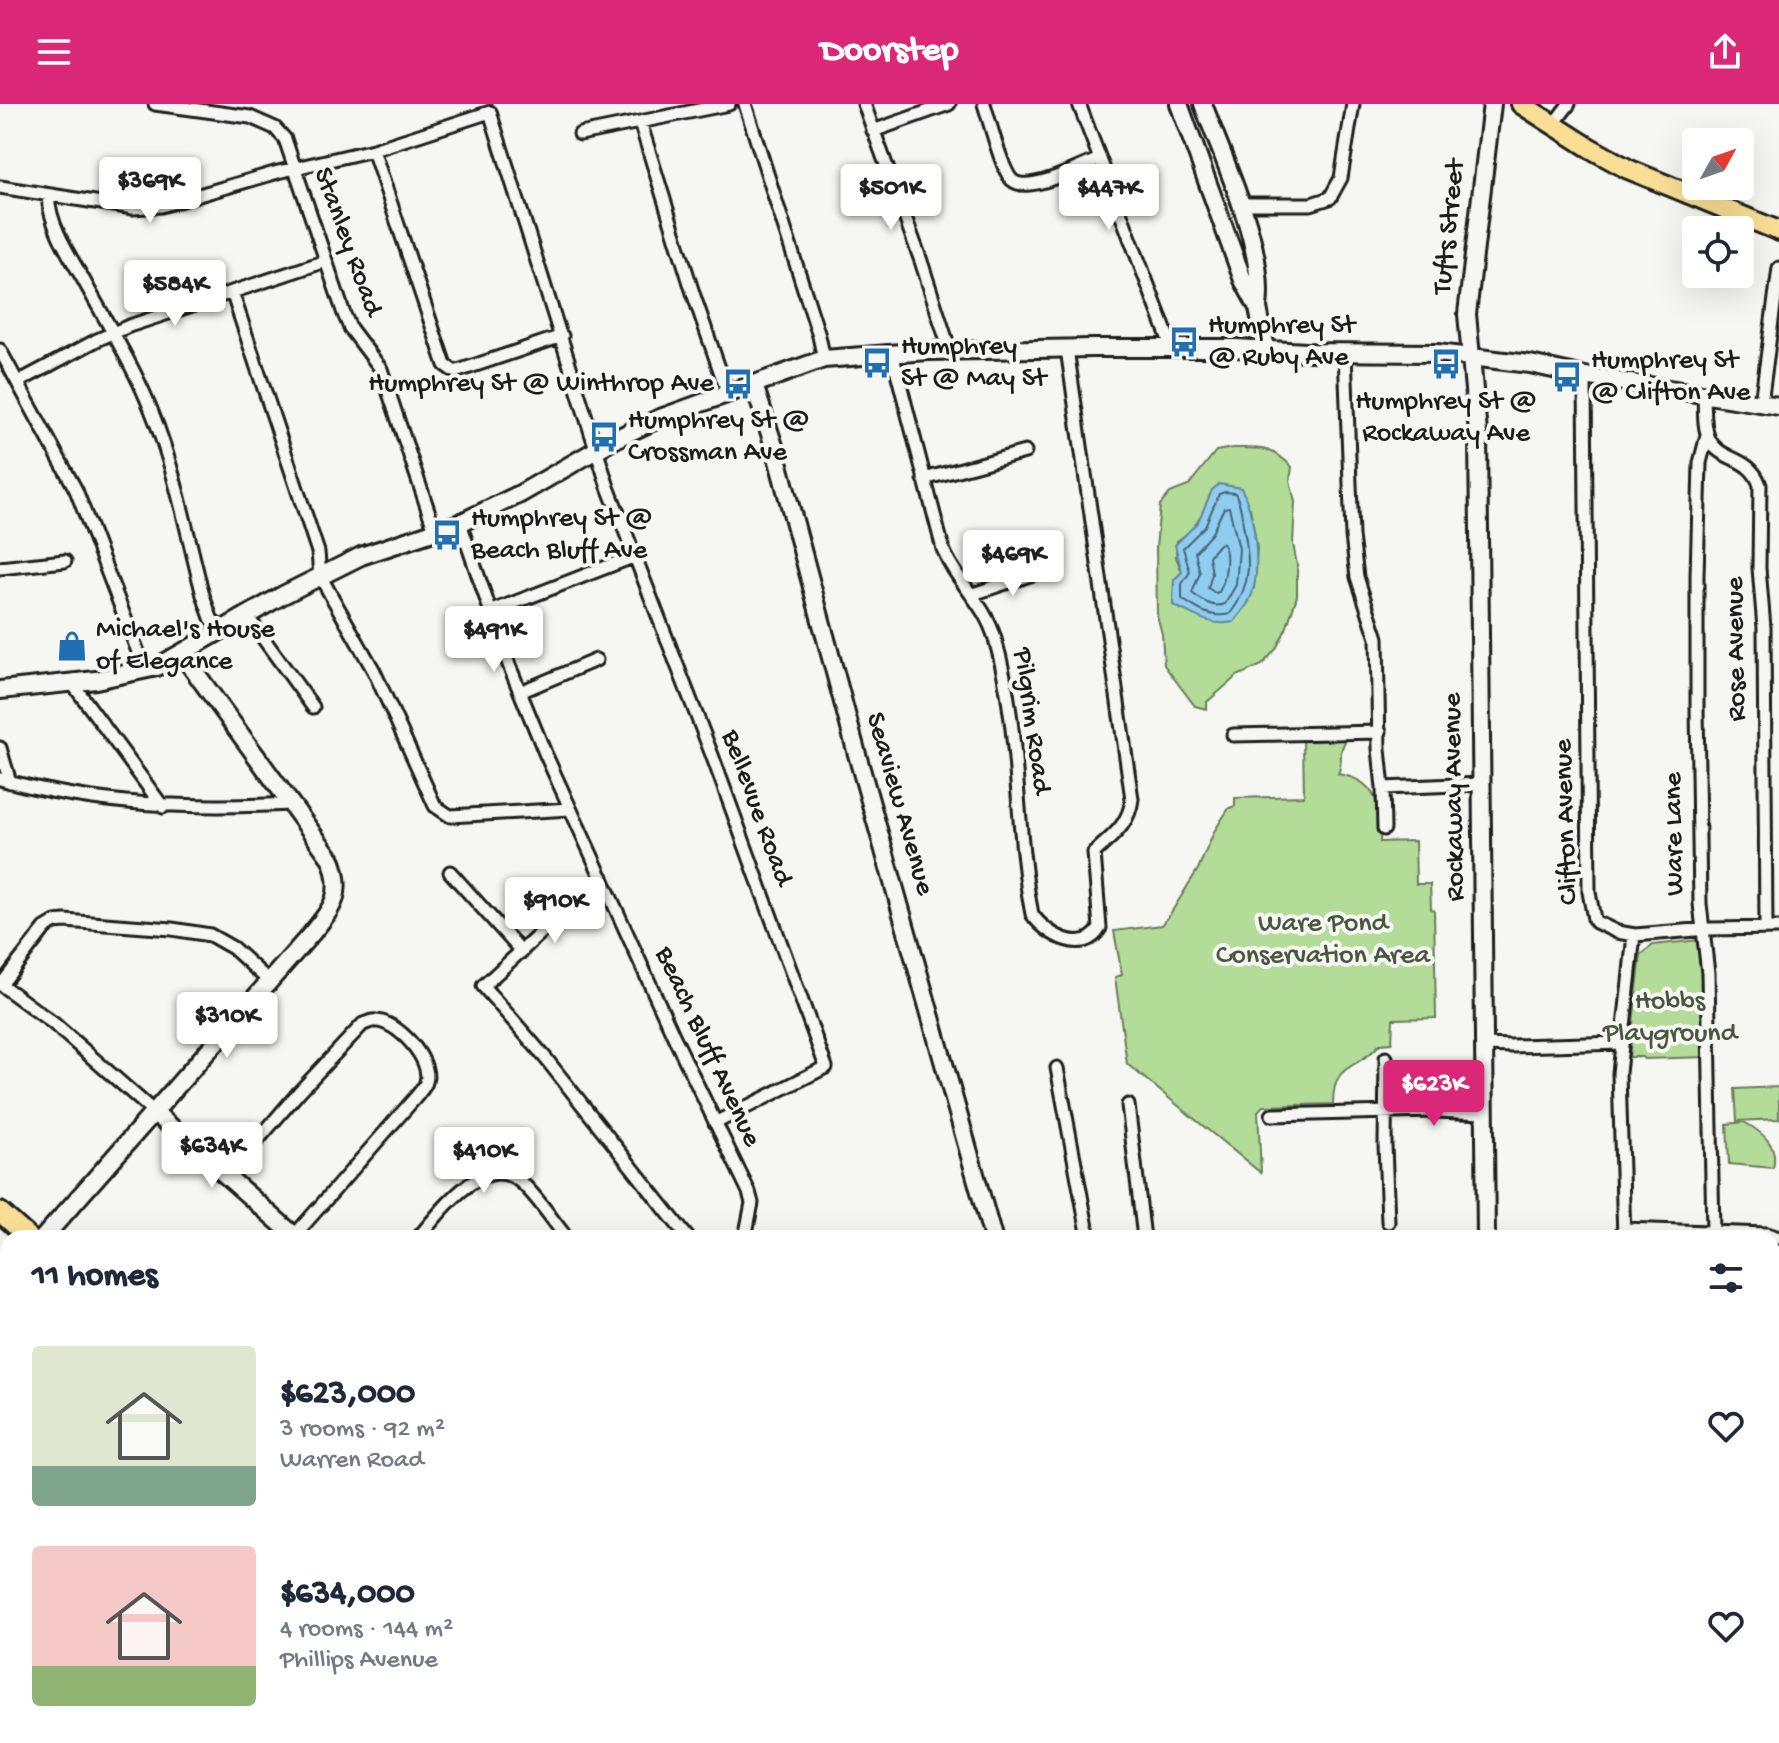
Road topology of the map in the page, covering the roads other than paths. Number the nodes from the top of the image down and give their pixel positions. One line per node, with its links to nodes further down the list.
1 (155, 104): 22 (street, Stanley Road)
2 (729, 104): 14 (street)
3 (745, 104): 41 (street)
4 (864, 104): 16 (street)
5 (949, 104): 16 (street)
6 (984, 104): 20 (street)
7 (1079, 104): 20 (street)
8 (1179, 104): 21 (street)
9 (1203, 104): 19 (street)
10 (1353, 104): 25 (street)
11 (1492, 104): 40 (street, Tufts Street)
12 (1521, 104): 15 (main road)
13 (1569, 104): 15 (street)
14 (640, 122): 17 (street); 45 (street)
15 (1553, 125): 26 (main road)
16 (873, 131): 37 (street)
17 (580, 134)
18 (373, 150): 22 (street); 32 (street); 32 (street, Bellevue Road)
19 (1222, 156): 21 (street); 25 (street)
20 (1100, 159): 33 (street)
21 (1200, 163): 30 (street)
22 (296, 169): 24 (street); 27 (street, Stanley Road)
23 (0, 187): 24 (street)
24 (48, 196): 31 (street)
25 (1239, 204): 30 (street)
26 (1779, 231)
27 (326, 261): 29 (street); 54 (street, Stanley Road)
28 (1779, 268): 47 (street)
29 (232, 292): 31 (street); 59 (street)
30 (1258, 308): 35 (street)
31 (112, 334): 43 (street); 63 (street)
32 (562, 336): 50 (street, Bellevue Road)
33 (1172, 348): 34 (street); 35 (street)
34 (1067, 349): 37 (street); 60 (street, Pilgrim Road)
35 (1266, 349): 39 (street)
36 (0, 350): 43 (street)
37 (950, 351): 38 (street)
38 (892, 353): 41 (street); 52 (street, Pilgrim Road)
39 (1345, 353): 40 (street); 71 (street)
40 (1473, 356): 42 (street); 75 (street, Rockaway Avenue)
41 (824, 359): 44 (street)
42 (1585, 376): 46 (street); 86 (street, Clifton Avenue)
43 (18, 382): 66 (street)
44 (754, 385): 45 (street); 111 (street, Seaview Avenue)
45 (728, 394): 50 (street)
46 (1704, 394): 47 (street); 49 (street)
47 (1761, 403): 48 (street)
48 (1779, 406)
49 (1707, 435): 83 (street, Rose Avenue); 85 (street, Ware Lane)
50 (596, 450): 53 (street); 55 (street, Bellevue Road)
51 (1025, 452): 52 (street)
52 (924, 479): 60 (street, Pilgrim Road)
53 (460, 523): 54 (street); 61 (street, Beach Bluff Avenue)
54 (435, 531): 59 (street)
55 (635, 556): 61 (street); 99 (street, Bellevue Road)
56 (65, 561): 57 (street)
57 (0, 568)
58 (1042, 571): 60 (street)
59 (320, 576): 62 (street); 79 (street)
60 (973, 594)
61 (490, 612): 69 (street, Beach Bluff Avenue)
62 (247, 616): 63 (street); 70 (street)
63 (220, 631): 64 (street)
64 (182, 654): 66 (street); 77 (street)
65 (596, 660): 69 (street)
66 (145, 670): 67 (street)
67 (72, 683): 68 (street); 78 (street)
68 (0, 690)
69 (520, 692): 79 (street, Beach Bluff Avenue)
70 (313, 707)
71 (1380, 732): 72 (street); 76 (street)
72 (1233, 735)
73 (0, 748): 74 (street)
74 (5, 781): 78 (street)
75 (1481, 784): 76 (street); 91 (street, Rockaway Avenue)
76 (1383, 788): 80 (street)
77 (291, 804): 78 (street); 88 (street)
78 (163, 807)
79 (570, 809): 82 (street, Beach Bluff Avenue)
80 (1384, 829)
81 (450, 872): 87 (street)
82 (602, 877): 87 (street); 99 (street, Beach Bluff Avenue)
83 (1766, 928): 84 (street); 85 (street)
84 (1779, 928)
85 (1702, 929): 86 (street); 116 (street, Ware Lane)
86 (1634, 935): 90 (street)
87 (522, 952): 109 (street)
88 (269, 981): 89 (street); 95 (street)
89 (1, 984): 95 (street)
90 (1622, 1043): 91 (street); 115 (street)
91 (1486, 1045): 97 (street, Rockaway Avenue)
92 (1386, 1058): 96 (street)
93 (1057, 1068): 112 (street)
94 (1128, 1105): 113 (street)
95 (154, 1112): 100 (street); 104 (street)
96 (1384, 1112): 97 (street); 98 (street); 102 (street)
97 (1486, 1113): 114 (street, Rockaway Avenue)
98 (1272, 1115)
99 (715, 1123): 110 (street, Beach Bluff Avenue)
100 (227, 1176): 105 (street); 106 (street)
101 (0, 1212): 103 (main road)
102 (1388, 1222)
103 (20, 1230)
104 (50, 1230)
105 (288, 1230)
106 (302, 1230)
107 (426, 1230): 108 (street)
108 (561, 1230)
109 (682, 1230)
110 (747, 1230)
111 (991, 1230)
112 (1087, 1230)
113 (1143, 1230)
114 (1486, 1230)
115 (1623, 1230)
116 (1713, 1230)

